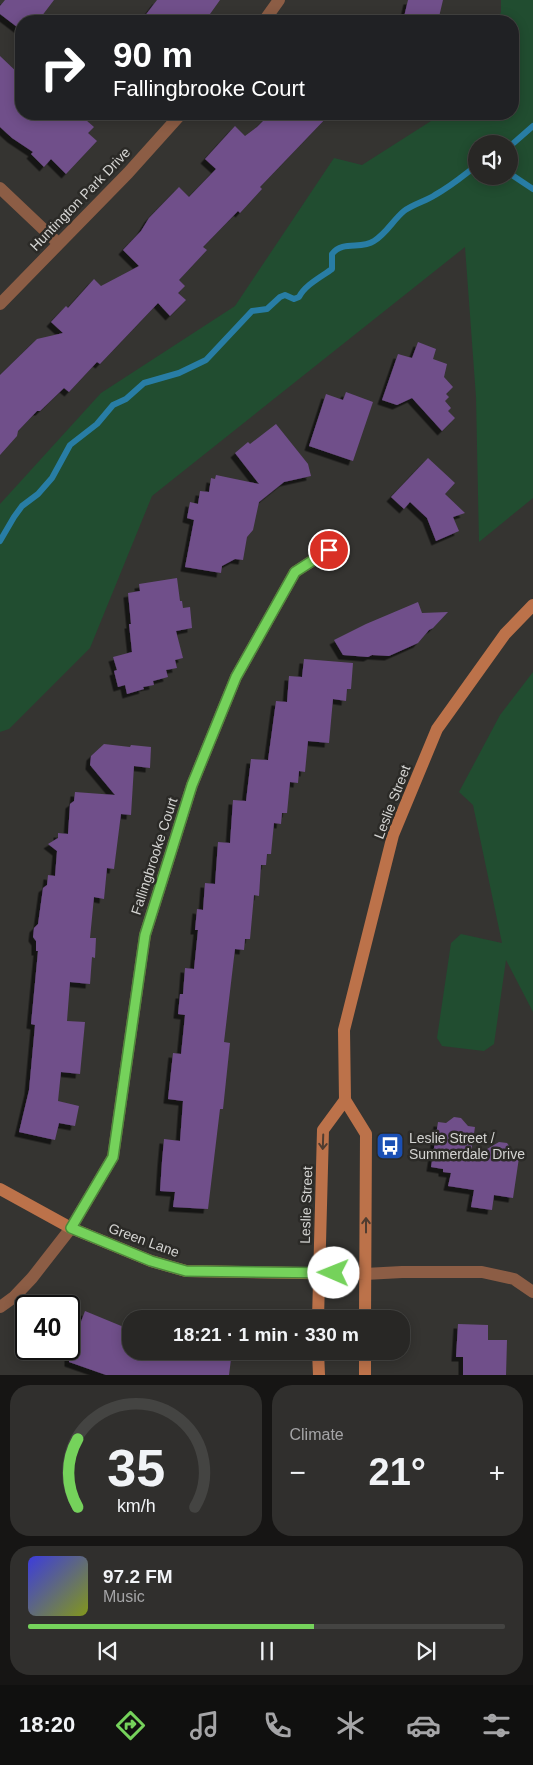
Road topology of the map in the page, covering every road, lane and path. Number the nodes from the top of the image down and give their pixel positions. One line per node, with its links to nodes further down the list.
1 (279, 0): 2 (street)
2 (268, 15)
3 (175, 120): 5 (street, Huntington Park Drive)
4 (0, 188): 5 (street)
5 (58, 243): 6 (street, Huntington Park Drive)
6 (0, 304)
7 (329, 550): 11 (street, Fallingbrooke Court)
8 (533, 605): 9 (main road, Leslie Street)
9 (345, 1100): 12 (main road, Leslie Street, one-way to 12); 13 (main road, one-way to 9)
10 (0, 1189): 11 (main road, Green Lane)
11 (71, 1228): 12 (main road, Green Lane); 15 (street, Fallingbrooke Court)
12 (319, 1273): 13 (main road, Green Lane); 16 (main road, Leslie Street)
13 (366, 1274): 14 (street); 17 (main road)
14 (533, 1292)
15 (0, 1307)
16 (318, 1310)
17 (365, 1310)
18 (318, 1360): 20 (main road)
19 (365, 1360): 21 (main road)
20 (318, 1375)
21 (365, 1375)

